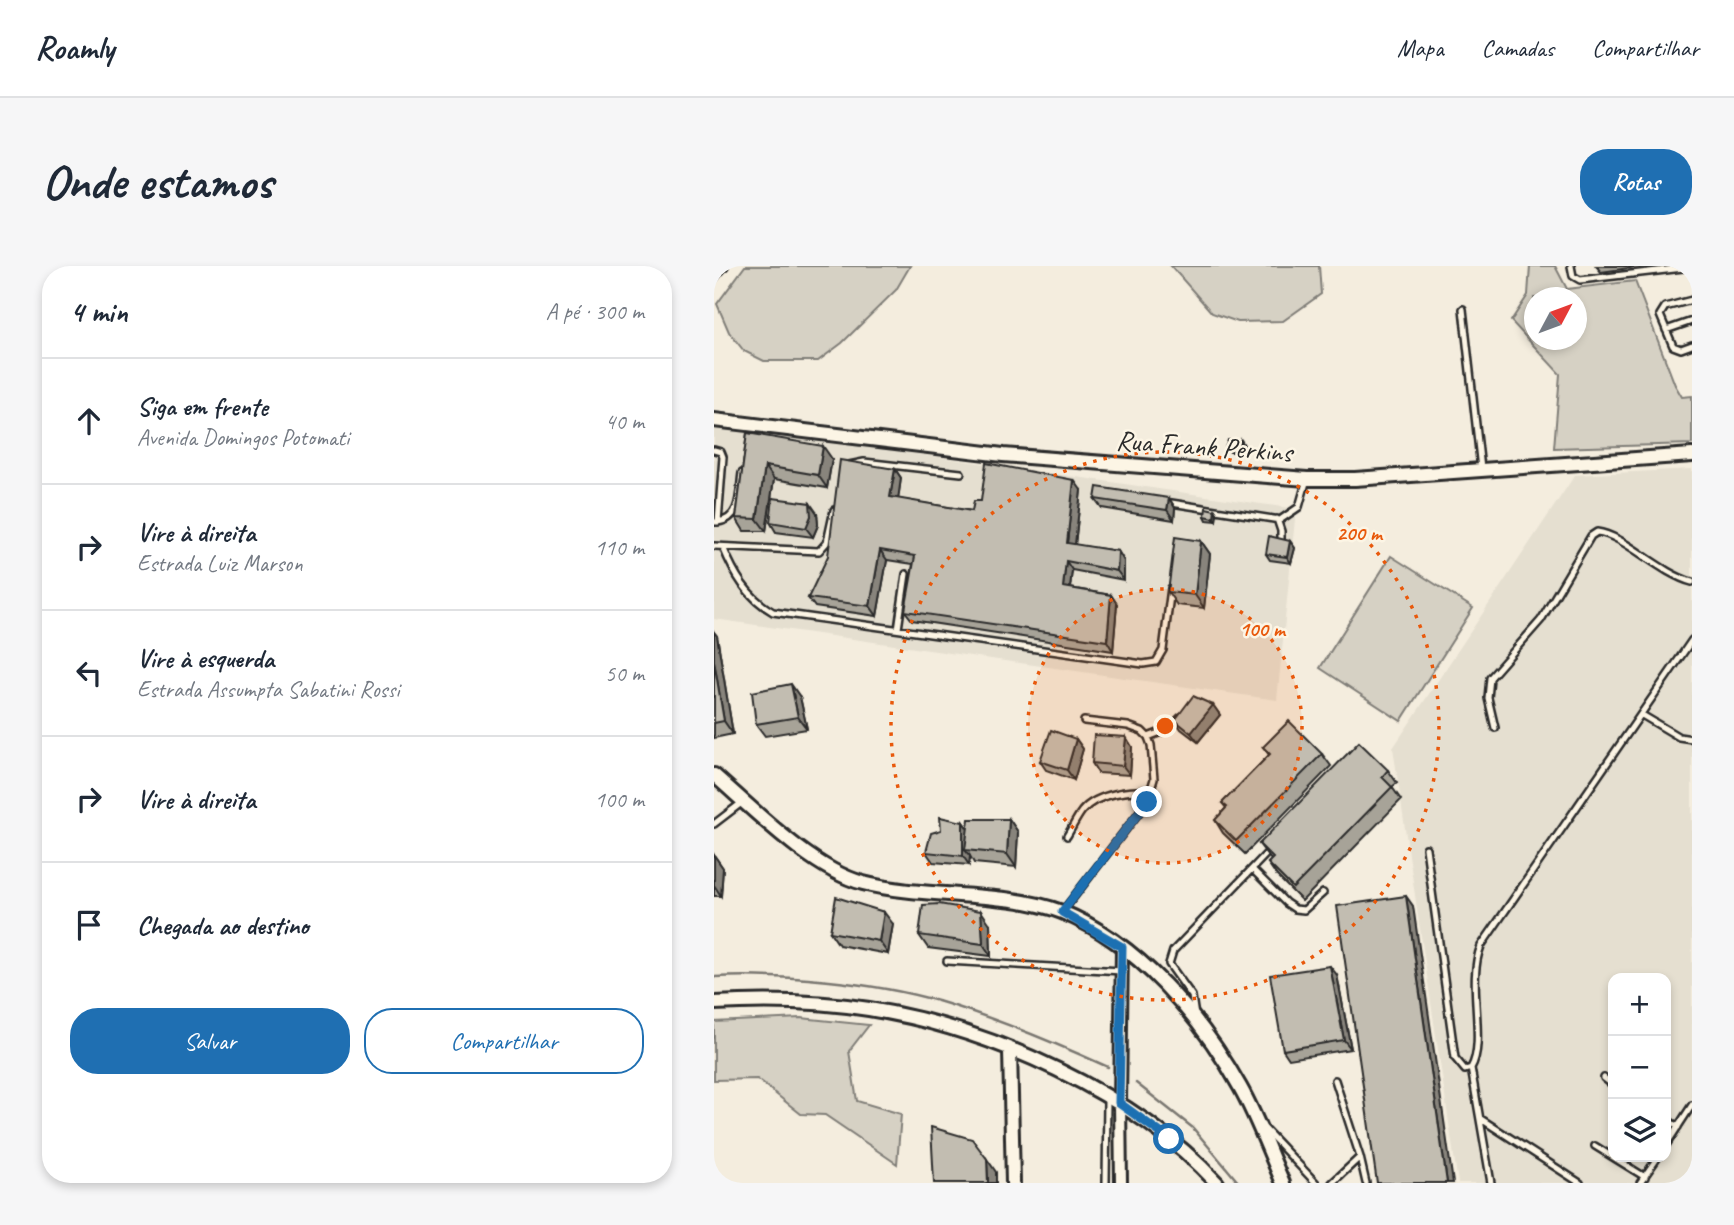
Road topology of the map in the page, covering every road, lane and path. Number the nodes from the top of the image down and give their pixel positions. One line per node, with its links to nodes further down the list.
1 (725, 266): 4 (lane)
2 (1571, 266): 3 (lane)
3 (1692, 267)
4 (716, 274)
5 (1692, 300): 8 (lane)
6 (1463, 309): 15 (lane)
7 (1692, 321): 8 (lane)
8 (1665, 330): 9 (lane)
9 (1692, 345)
10 (714, 420): 17 (street, Rua Frank Perkins)
11 (714, 450): 21 (lane)
12 (1692, 455): 15 (street, Rua Frank Perkins)
13 (743, 463): 21 (lane)
14 (846, 467): 16 (lane)
15 (1481, 470): 17 (street, Rua Frank Perkins)
16 (961, 473)
17 (1307, 478): 20 (lane)
18 (1161, 501): 20 (lane)
19 (836, 502): 24 (lane)
20 (1277, 519): 22 (lane)
21 (716, 522)
22 (1281, 544)
23 (714, 546): 24 (lane)
24 (723, 547): 28 (lane)
25 (906, 573): 28 (lane)
26 (1172, 577): 28 (lane)
27 (1692, 582): 33 (lane)
28 (898, 629)
29 (1692, 640): 31 (lane)
30 (1183, 714): 34 (lane)
31 (1642, 715): 35 (lane); 52 (lane)
32 (1084, 721): 34 (lane)
33 (1495, 728)
34 (1148, 737): 37 (lane)
35 (1692, 739)
36 (714, 775): 38 (street)
37 (1152, 791): 40 (lane); 45 (lane)
38 (744, 801): 39 (lane); 45 (street)
39 (714, 824)
40 (1067, 836)
41 (1426, 848): 52 (lane)
42 (1272, 849): 43 (lane)
43 (1252, 869): 44 (lane); 50 (lane)
44 (1323, 893)
45 (1062, 912): 46 (street)
46 (1122, 947): 48 (street); 50 (street)
47 (947, 961): 48 (lane)
48 (1122, 971): 57 (street)
49 (714, 1003): 51 (street)
50 (1195, 1019): 59 (street)
51 (1010, 1050): 56 (street); 69 (street)
52 (1471, 1068): 60 (lane)
53 (1604, 1079): 55 (lane)
54 (1335, 1080): 65 (lane)
55 (1608, 1082)
56 (1107, 1097): 57 (street); 70 (lane)
57 (1119, 1103): 68 (street); 71 (street)
58 (1692, 1105): 62 (lane)
59 (1254, 1118): 72 (street); 73 (lane)
60 (1481, 1119): 76 (lane); 77 (lane)
61 (1671, 1122): 62 (lane)
62 (1678, 1127): 63 (lane)
63 (1671, 1138)
64 (1595, 1146): 67 (lane)
65 (1360, 1157): 74 (lane); 75 (lane)
66 (1655, 1162): 67 (lane)
67 (1645, 1177): 78 (lane)
68 (1211, 1181)
69 (1013, 1183)
70 (1106, 1183)
71 (1121, 1183)
72 (1283, 1183)
73 (1316, 1183)
74 (1332, 1183)
75 (1366, 1183)
76 (1491, 1183)
77 (1580, 1183)
78 (1640, 1183)

